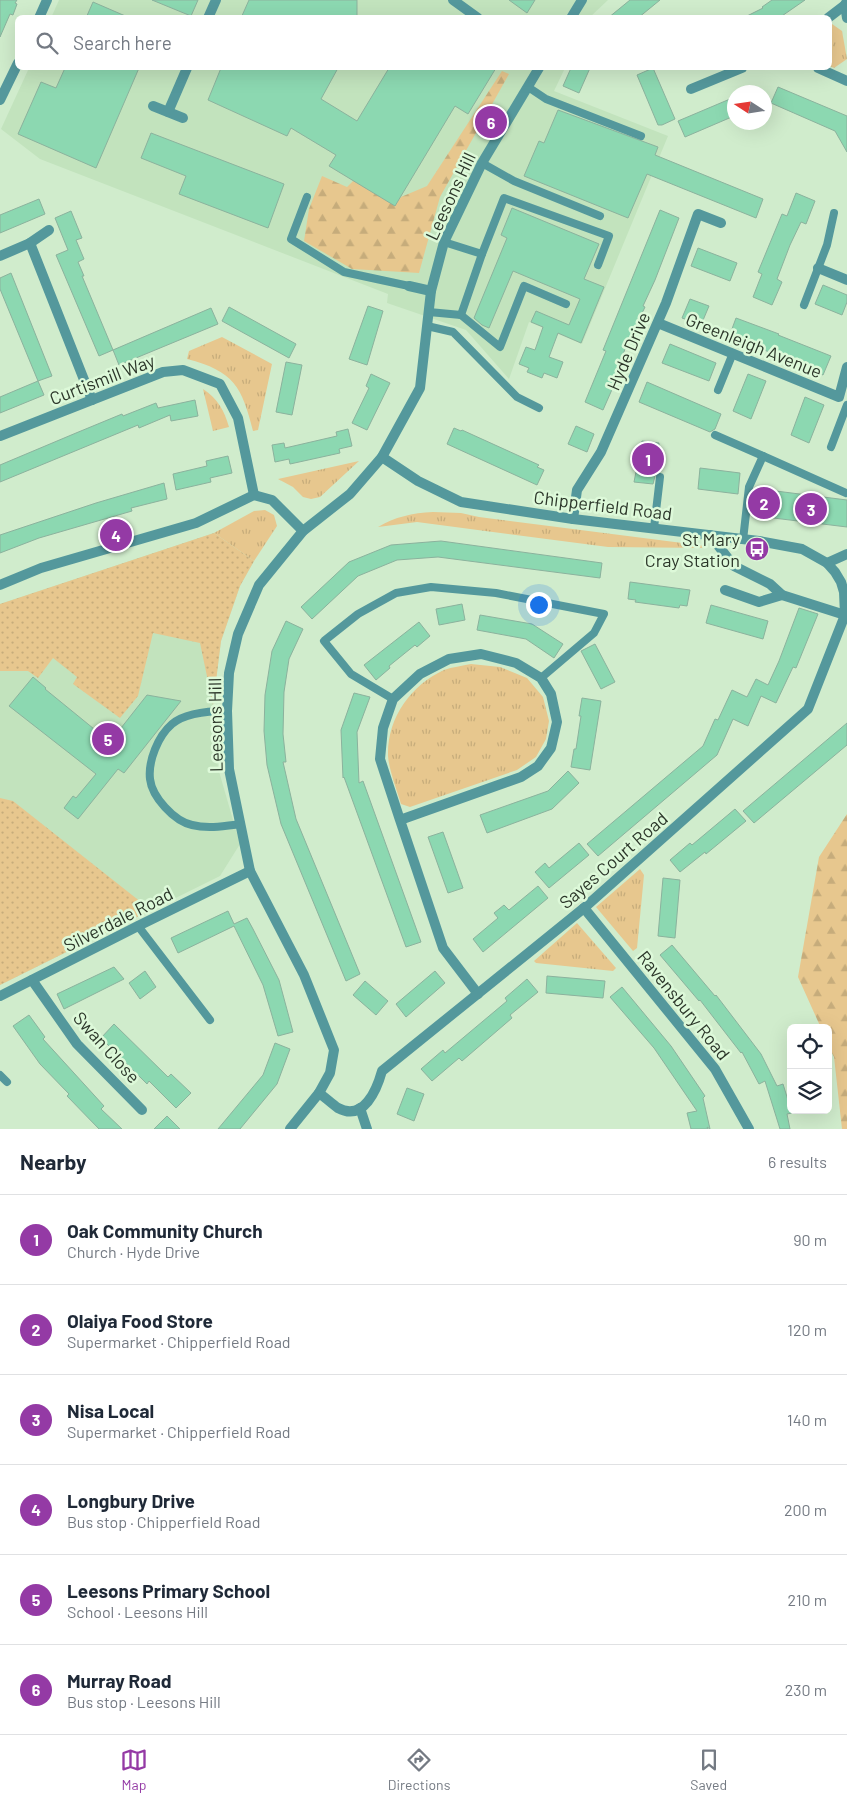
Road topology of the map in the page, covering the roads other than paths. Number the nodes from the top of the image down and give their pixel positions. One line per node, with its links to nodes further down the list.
1 (47, 0): 6 (street)
2 (216, 0): 7 (street)
3 (452, 0): 8 (street)
4 (582, 0): 9 (street)
5 (846, 3): 10 (street); 11 (street)
6 (40, 15)
7 (209, 15)
8 (474, 15)
9 (573, 15)
10 (832, 15)
11 (847, 18)
12 (15, 69): 20 (street)
13 (186, 70): 22 (street)
14 (538, 70): 18 (street, Leesons Hill)
15 (737, 70): 19 (street)
16 (822, 70): 17 (street)
17 (847, 81)
18 (528, 87): 24 (lane); 25 (street, Leesons Hill)
19 (691, 89)
20 (0, 100)
21 (152, 106): 22 (street)
22 (168, 112): 23 (street)
23 (183, 118)
24 (641, 136)
25 (482, 163): 28 (lane); 31 (street, Leesons Hill)
26 (307, 197): 38 (lane)
27 (834, 213): 36 (lane)
28 (600, 216)
29 (721, 223): 44 (street, Hyde Drive)
30 (49, 230): 32 (street)
31 (444, 242): 33 (lane); 39 (street, Leesons Hill)
32 (30, 243): 34 (street); 50 (street)
33 (482, 254): 35 (lane); 43 (lane)
34 (0, 256)
35 (598, 266)
36 (818, 268): 37 (street); 41 (lane)
37 (847, 280)
38 (409, 286): 39 (street)
39 (432, 291): 42 (street, Leesons Hill)
40 (566, 304): 43 (lane)
41 (804, 305)
42 (429, 312): 43 (lane); 45 (street, Leesons Hill)
43 (461, 315)
44 (658, 323): 46 (street, Greenleigh Avenue); 61 (street, Hyde Drive)
45 (427, 326): 52 (lane); 57 (street, Leesons Hill)
46 (733, 354): 48 (lane); 49 (street, Greenleigh Avenue)
47 (847, 367): 49 (street)
48 (718, 390)
49 (843, 399)
50 (92, 400): 54 (street, Curtismill Way); 60 (street, Curtismill Way)
51 (847, 405): 55 (lane)
52 (539, 408)
53 (715, 435): 56 (lane)
54 (0, 436)
55 (831, 447)
56 (763, 456): 59 (lane); 65 (lane)
57 (382, 457): 61 (street, Chipperfield Road); 63 (street, Leesons Hill)
58 (660, 477): 62 (lane)
59 (846, 493)
60 (254, 495): 63 (street); 68 (street)
61 (573, 519): 62 (street, Chipperfield Road)
62 (654, 528): 64 (street, Chipperfield Road)
63 (303, 531): 74 (street, Leesons Hill)
64 (710, 535): 65 (street, Chipperfield Road); 70 (street)
65 (743, 540): 67 (street, Chipperfield Road)
66 (847, 554): 67 (street)
67 (827, 563): 71 (street, Sayes Court Road)
68 (0, 585)
69 (725, 590): 70 (street)
70 (782, 595): 71 (street)
71 (845, 615): 78 (street, Sayes Court Road)
72 (542, 678): 73 (street); 73 (lane); 75 (street)
73 (393, 699): 75 (street)
74 (227, 711): 76 (street, Leesons Hill); 76 (lane)
75 (400, 820): 81 (street)
76 (241, 824): 77 (street, Leesons Hill)
77 (250, 871): 79 (street, Silverdale Road); 86 (street, Leesons Hill)
78 (584, 908): 81 (street, Sayes Court Road); 91 (street, Ravensbury Road)
79 (138, 926): 80 (street, Silverdale Road); 83 (lane)
80 (32, 980): 82 (street, Silverdale Road); 88 (street, Swan Close)
81 (478, 994): 87 (street, Sayes Court Road)
82 (0, 996)
83 (210, 1020)
84 (0, 1075): 85 (lane)
85 (7, 1082)
86 (319, 1093): 87 (street); 89 (street, Leesons Hill)
87 (360, 1108): 90 (street)
88 (142, 1110)
89 (290, 1129)
90 (367, 1129)
91 (749, 1129)

